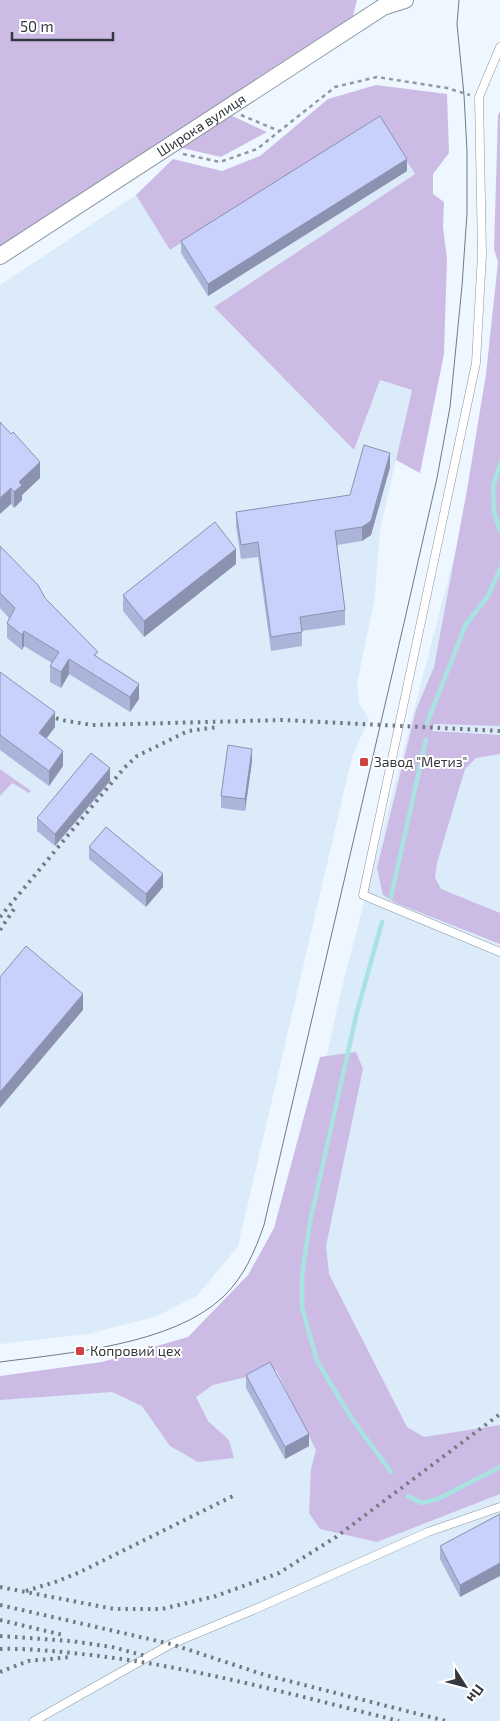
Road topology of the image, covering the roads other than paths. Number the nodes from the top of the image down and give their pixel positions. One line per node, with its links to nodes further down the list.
1 (405, 0): 2 (street, Широка вулиця)
2 (380, 4): 4 (street, Широка вулиця)
3 (500, 47): 5 (lane)
4 (0, 256)
5 (500, 952)
6 (500, 1507): 7 (lane)
7 (34, 1721)

